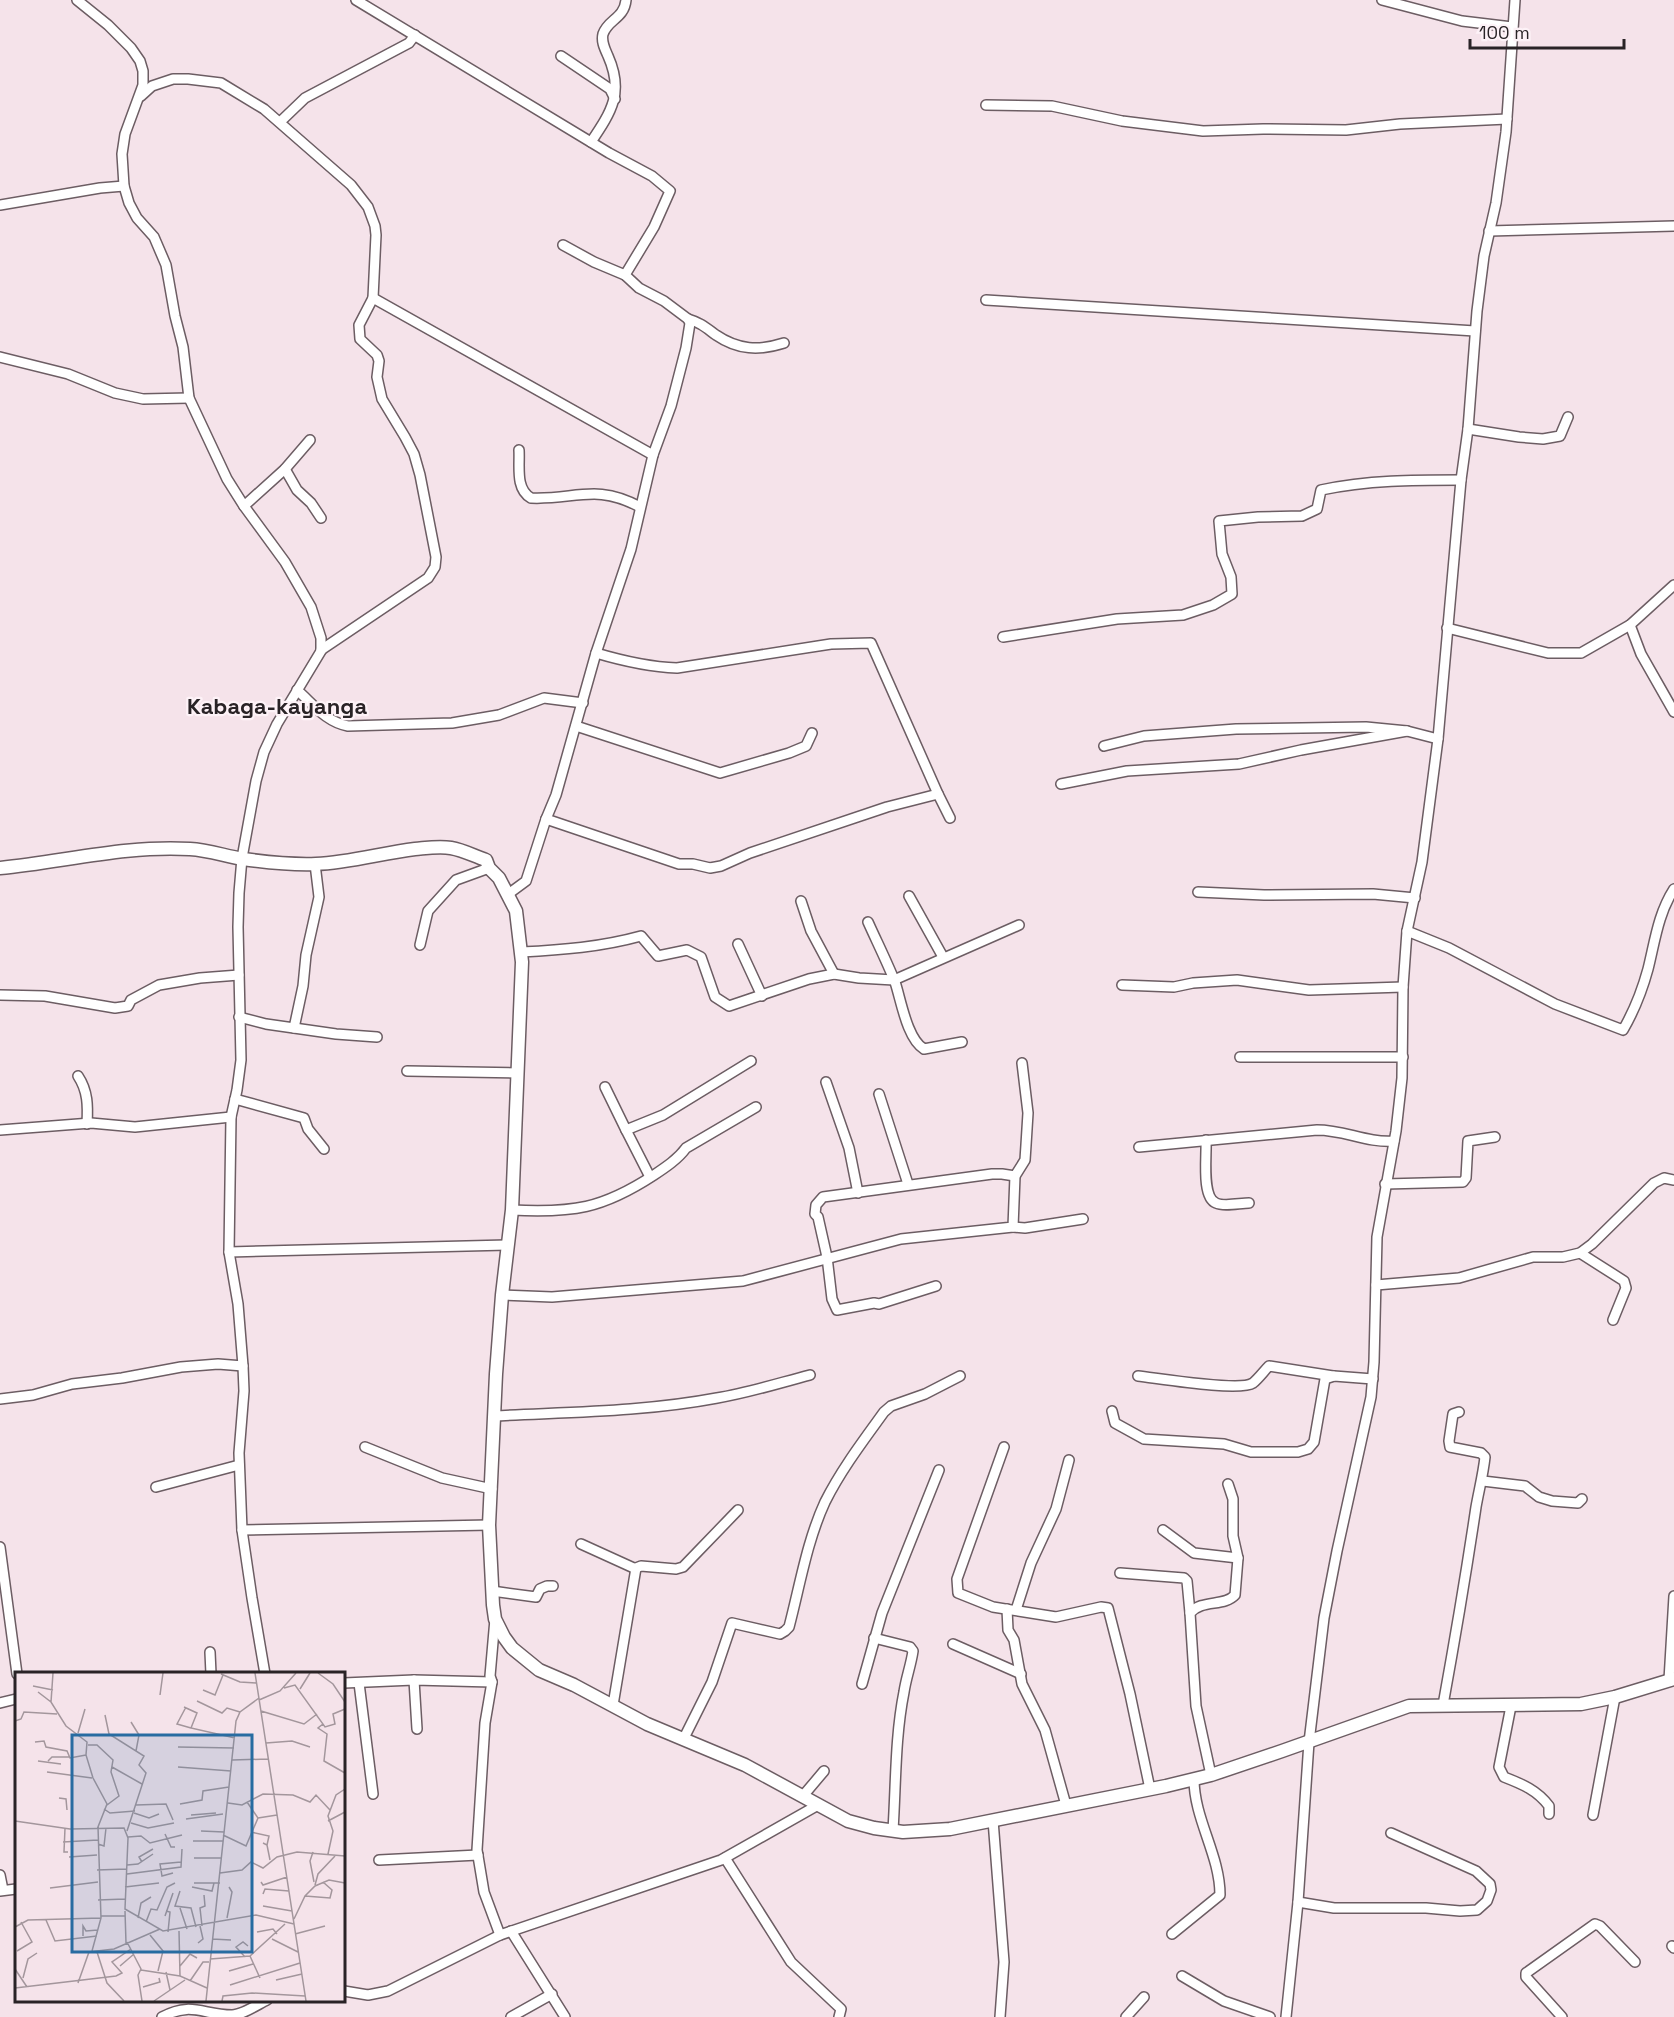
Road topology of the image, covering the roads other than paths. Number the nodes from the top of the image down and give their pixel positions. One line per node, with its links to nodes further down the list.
1 (77, 0): 9 (street)
2 (356, 0): 7 (street)
3 (626, 0): 10 (street)
4 (1382, 0): 6 (street)
5 (1515, 0): 6 (street)
6 (1512, 27): 12 (street)
7 (415, 35): 13 (street); 14 (street)
8 (561, 56): 10 (street)
9 (140, 97): 13 (street); 15 (street)
10 (615, 99): 14 (street)
11 (986, 105): 12 (street)
12 (1507, 119): 18 (street)
13 (280, 122): 21 (street)
14 (591, 142): 20 (street)
15 (124, 186): 16 (street); 27 (street)
16 (0, 205)
17 (1674, 226): 18 (street)
18 (1490, 231): 24 (street)
19 (563, 245): 20 (street)
20 (625, 275): 23 (street)
21 (373, 298): 32 (street); 42 (street)
22 (986, 300): 24 (street)
23 (688, 319): 25 (street); 32 (street)
24 (1475, 331): 29 (street)
25 (784, 343)
26 (0, 357): 27 (street)
27 (189, 398): 35 (street)
28 (1568, 417): 29 (street)
29 (1468, 429): 34 (street)
30 (310, 440): 33 (street)
31 (519, 450): 36 (street)
32 (653, 455): 36 (street)
33 (285, 469): 35 (street); 37 (street)
34 (1461, 480): 40 (street); 41 (street)
35 (244, 506): 42 (street)
36 (640, 507): 43 (street)
37 (321, 518)
38 (1674, 585): 39 (street)
39 (1630, 625): 40 (street); 46 (street)
40 (1447, 628): 50 (street)
41 (1003, 637)
42 (321, 650): 44 (street)
43 (596, 653): 45 (street); 53 (street)
44 (297, 690): 45 (street); 56 (street)
45 (583, 703): 47 (street)
46 (1674, 712)
47 (576, 726): 49 (street); 55 (street)
48 (1407, 731): 50 (street); 51 (street); 52 (street)
49 (813, 733)
50 (1438, 739): 64 (street)
51 (1104, 746)
52 (1061, 784)
53 (938, 794): 54 (street); 55 (street)
54 (950, 818)
55 (546, 819): 62 (street)
56 (242, 858): 57 (street); 58 (street); 75 (street)
57 (315, 864): 59 (street); 82 (street)
58 (0, 868)
59 (489, 868): 62 (street); 71 (street)
60 (1674, 890): 66 (street)
61 (1198, 892): 64 (street)
62 (507, 895): 72 (street)
63 (909, 896): 73 (street)
64 (1415, 898): 69 (street)
65 (801, 901): 74 (street)
66 (1670, 904): 69 (street)
67 (868, 922): 76 (street)
68 (1019, 925): 73 (street)
69 (1407, 932): 78 (street)
70 (738, 944): 80 (street)
71 (420, 945)
72 (521, 952): 80 (street); 90 (street)
73 (944, 957): 76 (street)
74 (834, 974): 76 (street); 80 (street)
75 (239, 975): 79 (street); 81 (street)
76 (894, 980): 84 (street)
77 (1122, 985): 78 (street)
78 (1403, 987): 86 (street)
79 (0, 995)
80 (762, 996)
81 (239, 1017): 82 (street); 95 (street)
82 (294, 1028): 83 (street)
83 (377, 1037)
84 (962, 1042)
85 (1240, 1057): 86 (street)
86 (1402, 1057): 103 (street)
87 (751, 1061): 100 (street)
88 (1022, 1063): 106 (street)
89 (407, 1071): 90 (street)
90 (517, 1073): 113 (street)
91 (78, 1076): 98 (street)
92 (826, 1082): 111 (street)
93 (605, 1086): 100 (street)
94 (879, 1094): 109 (street)
95 (235, 1099): 97 (street); 105 (street)
96 (756, 1107): 107 (street)
97 (231, 1117): 98 (street); 117 (street)
98 (87, 1124): 99 (street)
99 (0, 1130)
100 (626, 1130): 107 (street)
101 (1495, 1137): 110 (street)
102 (1206, 1140): 103 (street); 104 (street); 112 (street)
103 (1394, 1141): 110 (street)
104 (1138, 1147)
105 (324, 1149)
106 (1016, 1176): 109 (street); 115 (street)
107 (650, 1177): 113 (street)
108 (1674, 1180): 118 (street)
109 (908, 1184): 111 (street)
110 (1385, 1184): 120 (street)
111 (858, 1193): 119 (street)
112 (1249, 1203)
113 (512, 1210): 116 (street)
114 (1083, 1219): 115 (street)
115 (1013, 1227): 119 (street)
116 (507, 1245): 117 (street); 122 (street)
117 (229, 1252): 124 (street)
118 (1580, 1253): 120 (street); 123 (street)
119 (827, 1257): 121 (street); 122 (street)
120 (1376, 1285): 129 (street)
121 (936, 1286)
122 (502, 1295): 133 (street)
123 (1613, 1320)
124 (243, 1366): 130 (street); 137 (street)
125 (810, 1375): 133 (street)
126 (960, 1376): 180 (street)
127 (1138, 1376): 128 (street)
128 (1334, 1376): 129 (street); 131 (street)
129 (1373, 1379): 181 (street)
130 (0, 1399)
131 (1112, 1412)
132 (1459, 1412): 139 (street)
133 (494, 1416): 142 (street)
134 (1004, 1447): 157 (street)
135 (365, 1448): 142 (street)
136 (1069, 1460): 157 (street)
137 (239, 1465): 141 (street); 146 (street)
138 (939, 1470): 160 (street)
139 (1483, 1481): 143 (street); 177 (street)
140 (1228, 1484): 150 (street)
141 (156, 1487)
142 (492, 1489): 145 (street)
143 (1582, 1499)
144 (738, 1510): 151 (street)
145 (489, 1524): 146 (street); 155 (street)
146 (242, 1530): 165 (street)
147 (1163, 1530): 150 (street)
148 (581, 1544): 151 (street)
149 (0, 1547): 154 (street)
150 (1238, 1558): 158 (street)
151 (636, 1569): 176 (street)
152 (1120, 1574): 158 (street)
153 (554, 1586): 155 (street)
154 (3, 1590): 163 (street)
155 (492, 1591): 159 (street)
156 (1674, 1596): 168 (street)
157 (1012, 1609): 166 (street); 185 (street)
158 (1190, 1613): 183 (street)
159 (495, 1618): 171 (street); 176 (street)
160 (874, 1638): 172 (street); 193 (street)
161 (953, 1644): 166 (street)
162 (210, 1652): 164 (street)
163 (17, 1672)
164 (211, 1672)
165 (265, 1672)
166 (1021, 1674): 189 (street)
167 (414, 1680): 170 (street); 171 (street); 179 (street)
168 (1672, 1680): 173 (street)
169 (345, 1683): 170 (street)
170 (358, 1683): 186 (street)
171 (492, 1683): 195 (street)
172 (862, 1684)
173 (1615, 1697): 178 (street); 191 (street)
174 (15, 1699): 175 (street)
175 (0, 1703)
176 (613, 1705): 180 (street)
177 (1443, 1705): 178 (street); 181 (street)
178 (1510, 1706): 190 (street)
179 (417, 1729)
180 (683, 1740): 187 (street)
181 (1309, 1742): 183 (street); 200 (street)
182 (824, 1771): 187 (street)
183 (1211, 1775): 184 (street)
184 (1194, 1779): 185 (street); 203 (street)
185 (1150, 1789): 189 (street)
186 (373, 1794)
187 (802, 1797): 188 (street)
188 (818, 1805): 193 (street); 196 (street)
189 (1066, 1805): 192 (street)
190 (1549, 1814)
191 (1593, 1815)
192 (993, 1820): 193 (street); 216 (street)
193 (893, 1830)
194 (1390, 1833): 200 (street)
195 (478, 1855): 197 (street); 202 (street)
196 (725, 1858): 201 (street); 215 (street)
197 (379, 1860)
198 (0, 1875): 199 (street)
199 (1, 1890)
200 (1298, 1902): 219 (street)
201 (511, 1931): 202 (street); 207 (street)
202 (500, 1935): 206 (street)
203 (1172, 1935)
204 (1635, 1962): 220 (street)
205 (1182, 1977): 218 (street)
206 (345, 1991)
207 (552, 1994): 213 (street); 214 (street)
208 (1144, 1996): 217 (street)
209 (265, 2002): 211 (street)
210 (187, 2005): 211 (street); 212 (street)
211 (234, 2016)
212 (162, 2017)
213 (511, 2017)
214 (565, 2017)
215 (839, 2017)
216 (1000, 2017)
217 (1126, 2017)
218 (1270, 2017)
219 (1286, 2017)
220 (1562, 2017)

